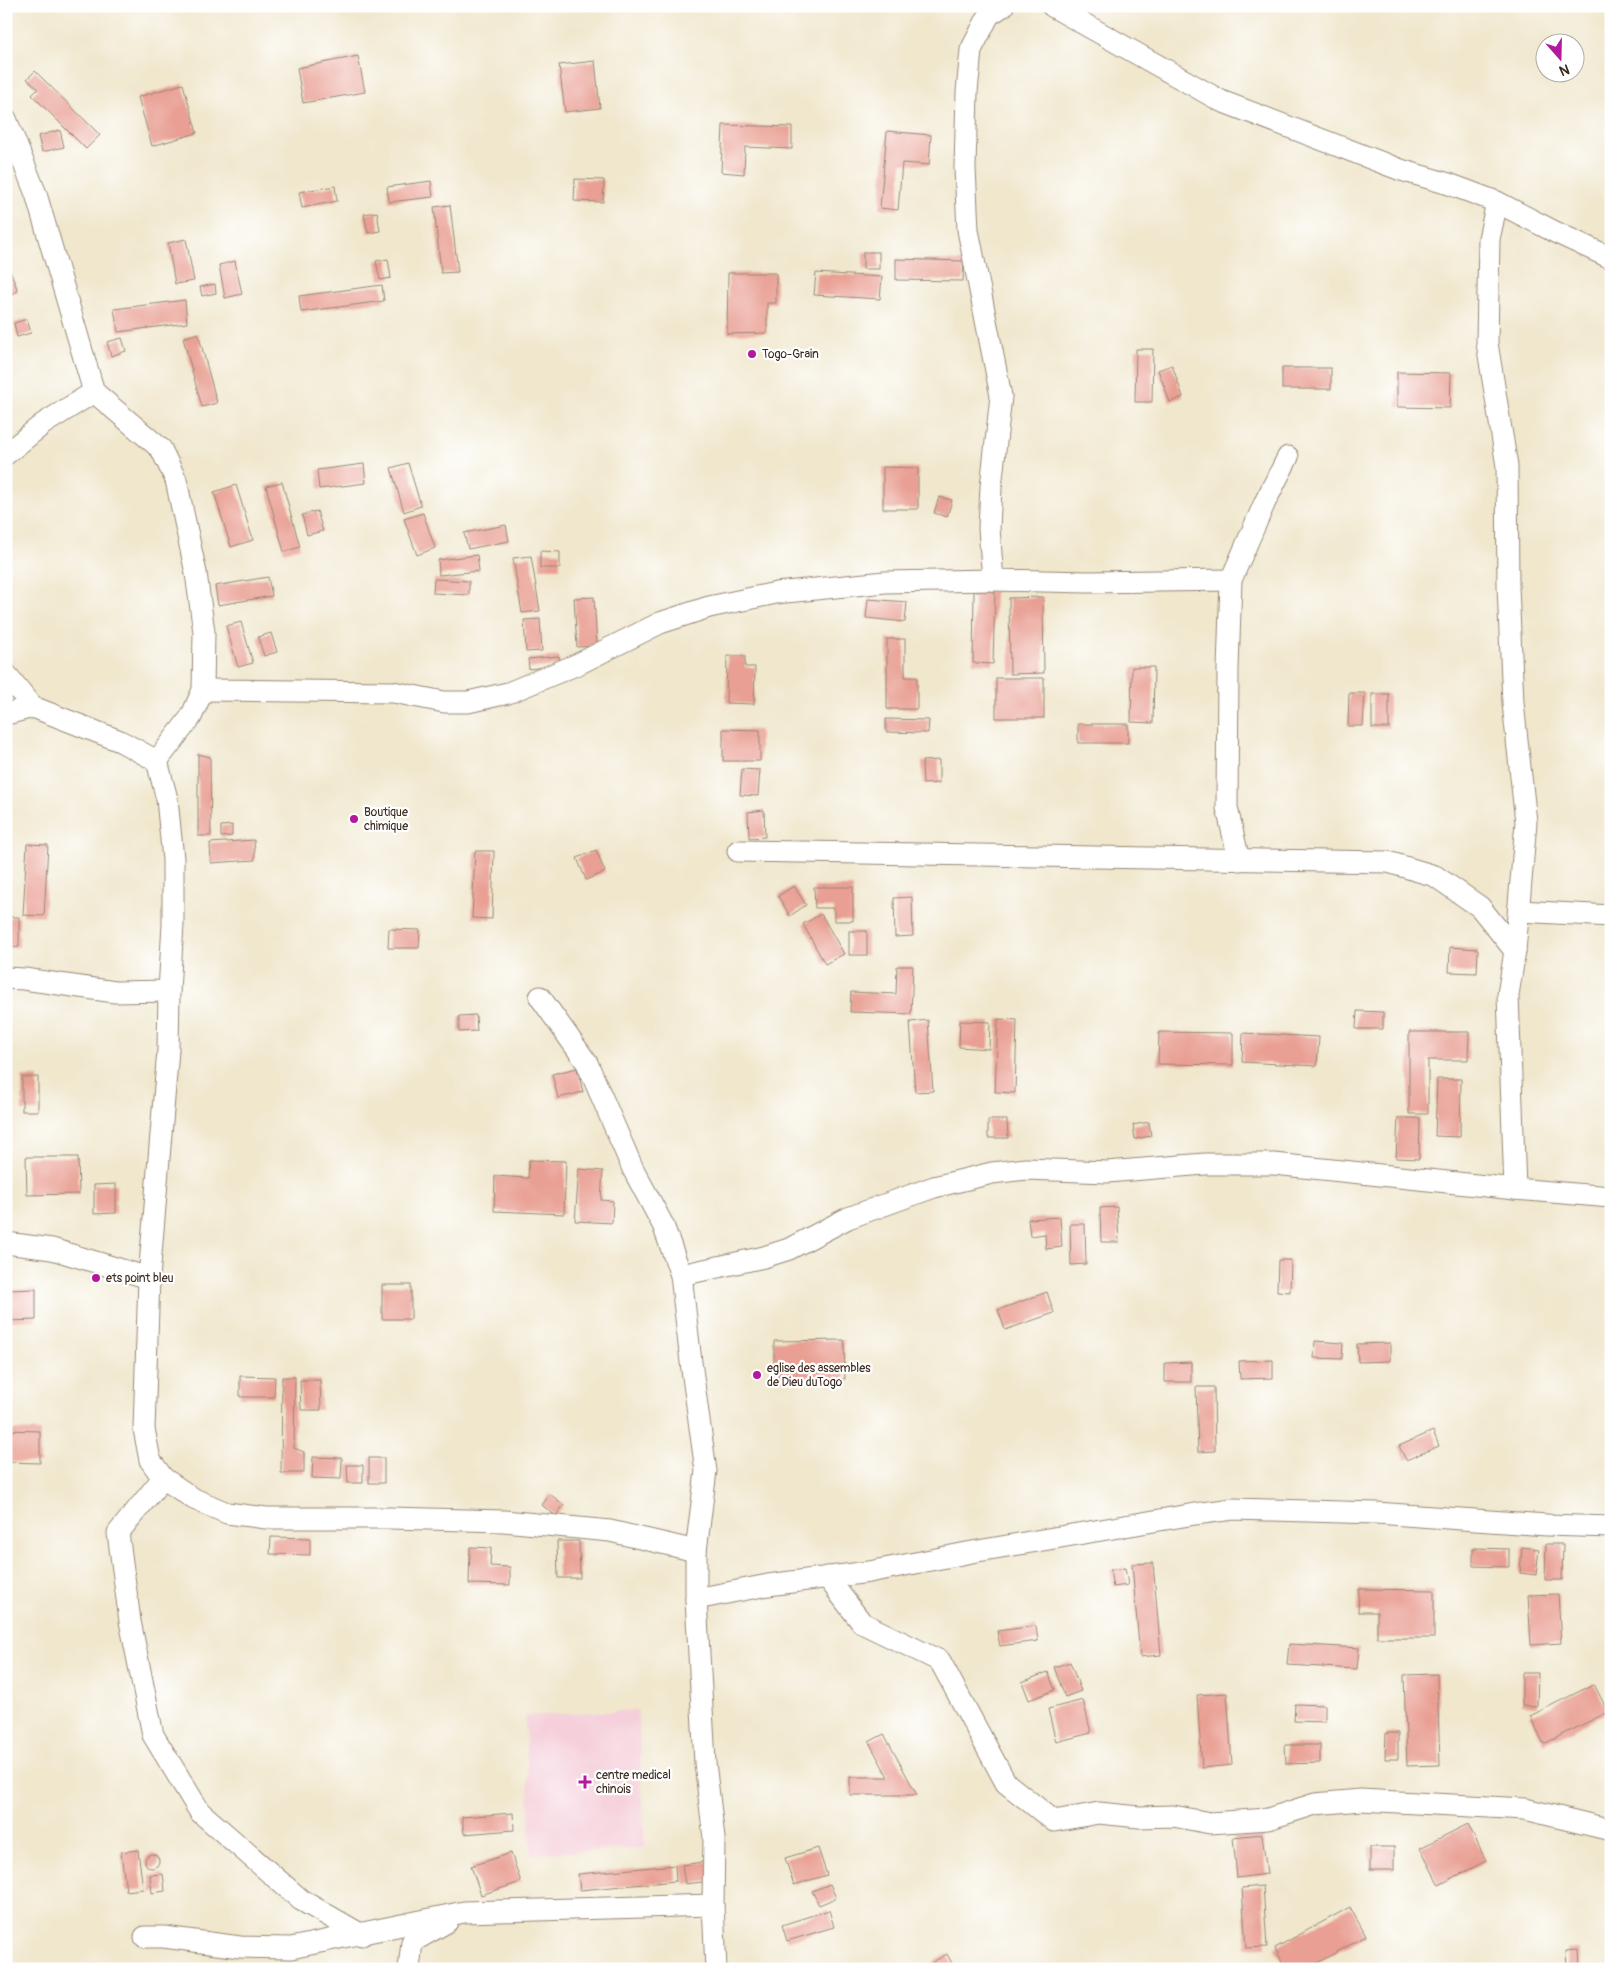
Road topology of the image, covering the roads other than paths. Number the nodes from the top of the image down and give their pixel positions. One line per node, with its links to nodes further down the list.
1 (1004, 6): 9 (street)
2 (1052, 6): 4 (street)
3 (6, 119): 6 (street)
4 (1497, 202): 5 (street); 18 (street)
5 (1611, 258)
6 (94, 392): 7 (street); 12 (street)
7 (6, 454)
8 (1288, 457): 10 (street)
9 (993, 580): 10 (street); 12 (street)
10 (1231, 580): 17 (street)
11 (6, 674): 13 (street)
12 (203, 690): 15 (street)
13 (33, 707): 14 (street); 15 (street)
14 (6, 714)
15 (157, 761): 22 (street)
16 (738, 851): 17 (street)
17 (1239, 860): 20 (street)
18 (1519, 911): 19 (street); 20 (street)
19 (1611, 916)
20 (1515, 951): 24 (street)
21 (6, 978): 22 (street)
22 (169, 991): 28 (street)
23 (540, 997): 27 (street)
24 (1515, 1189): 25 (street); 27 (street)
25 (1611, 1197)
26 (6, 1243): 28 (street)
27 (681, 1275): 31 (street)
28 (149, 1278): 29 (street)
29 (163, 1478): 31 (street); 37 (street)
30 (1611, 1527): 32 (street)
31 (696, 1552): 33 (street)
32 (827, 1577): 33 (street); 34 (street)
33 (696, 1600): 35 (street)
34 (1611, 1830)
35 (713, 1905): 36 (street); 40 (street)
36 (464, 1912): 37 (street); 39 (street)
37 (362, 1934): 38 (street)
38 (145, 1937)
39 (409, 1969)
40 (716, 1969)

